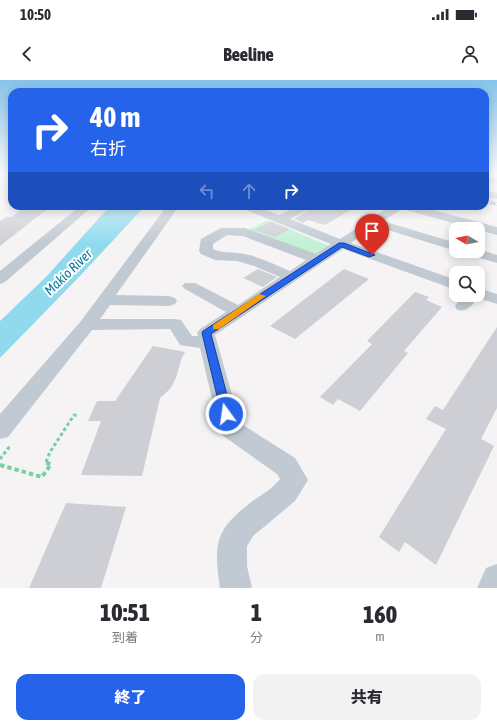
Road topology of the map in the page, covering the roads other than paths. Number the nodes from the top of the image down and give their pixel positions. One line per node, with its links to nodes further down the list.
1 (82, 210): 17 (street)
2 (170, 210): 22 (street)
3 (256, 210): 7 (street)
4 (296, 210): 7 (street)
5 (392, 210): 8 (street)
6 (420, 210): 9 (street)
7 (276, 217): 10 (street); 11 (street)
8 (374, 222): 11 (street); 12 (street)
9 (497, 231)
10 (241, 232): 15 (street); 16 (street)
11 (342, 244): 15 (street); 18 (street)
12 (449, 244)
13 (485, 255): 14 (street)
14 (497, 259)
15 (318, 260): 16 (street)
16 (291, 277): 24 (street)
17 (0, 279)
18 (449, 282)
19 (200, 288): 24 (street)
20 (485, 295): 21 (street)
21 (497, 299)
22 (105, 300): 23 (street); 25 (street)
23 (169, 301)
24 (239, 312): 26 (street)
25 (87, 325): 26 (street); 27 (street)
26 (209, 343): 29 (street)
27 (0, 430)
28 (497, 579): 30 (street)
29 (236, 588)
30 (493, 588)

